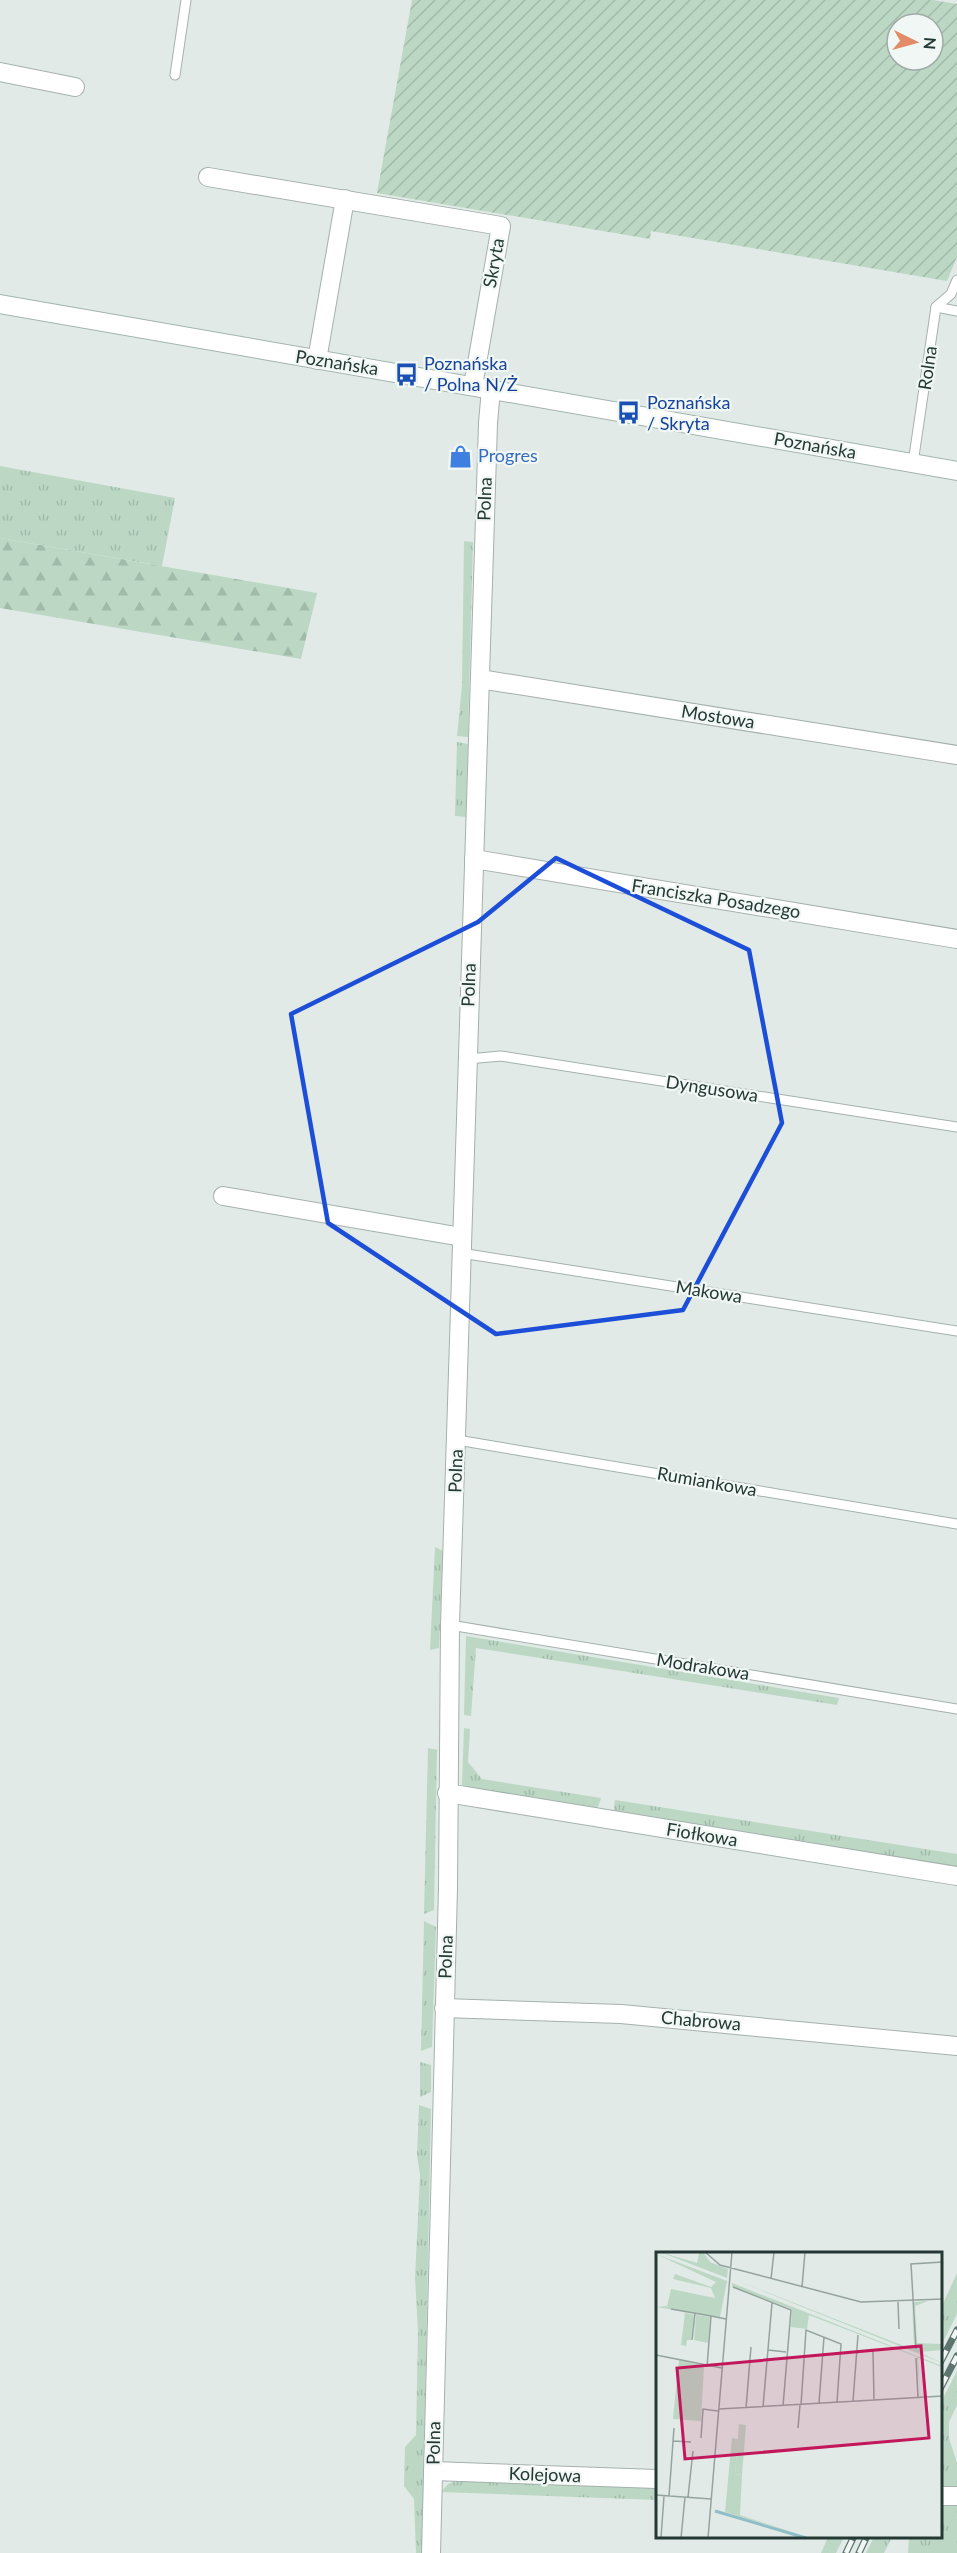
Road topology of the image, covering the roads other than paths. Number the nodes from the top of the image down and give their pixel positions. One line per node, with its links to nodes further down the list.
1 (186, 0): 3 (lane)
2 (0, 72): 4 (street)
3 (175, 75)
4 (75, 87)
5 (208, 177): 6 (street, Skryta)
6 (345, 199): 11 (street); 12 (street, Skryta)
7 (957, 280): 9 (lane)
8 (0, 304): 11 (street, Poznańska)
9 (936, 307): 10 (lane); 13 (lane, Rolna)
10 (957, 311)
11 (317, 360): 12 (street, Poznańska)
12 (482, 388): 13 (street, Poznańska); 15 (street, Polna)
13 (913, 463): 14 (street, Poznańska)
14 (957, 471)
15 (480, 679): 16 (street, Mostowa); 17 (street, Polna)
16 (957, 755)
17 (474, 859): 18 (street, Franciszka Posadzego); 19 (street, Polna)
18 (957, 939)
19 (466, 1059): 20 (lane, Dyngusowa); 22 (street, Polna)
20 (957, 1127)
21 (223, 1196): 22 (street)
22 (461, 1245): 23 (lane, Makowa); 24 (street, Polna)
23 (957, 1331)
24 (458, 1440): 25 (lane, Rumiankowa); 26 (street, Polna)
25 (957, 1524)
26 (450, 1625): 27 (lane, Modrakowa); 28 (street, Polna)
27 (957, 1709)
28 (447, 1793): 29 (street, Fiołkowa); 30 (street, Polna)
29 (957, 1876)
30 (444, 2008): 31 (street, Chabrowa); 32 (street, Polna)
31 (957, 2046)
32 (433, 2471): 33 (street, Kolejowa); 34 (street, Polna)
33 (656, 2480)
34 (431, 2553)

